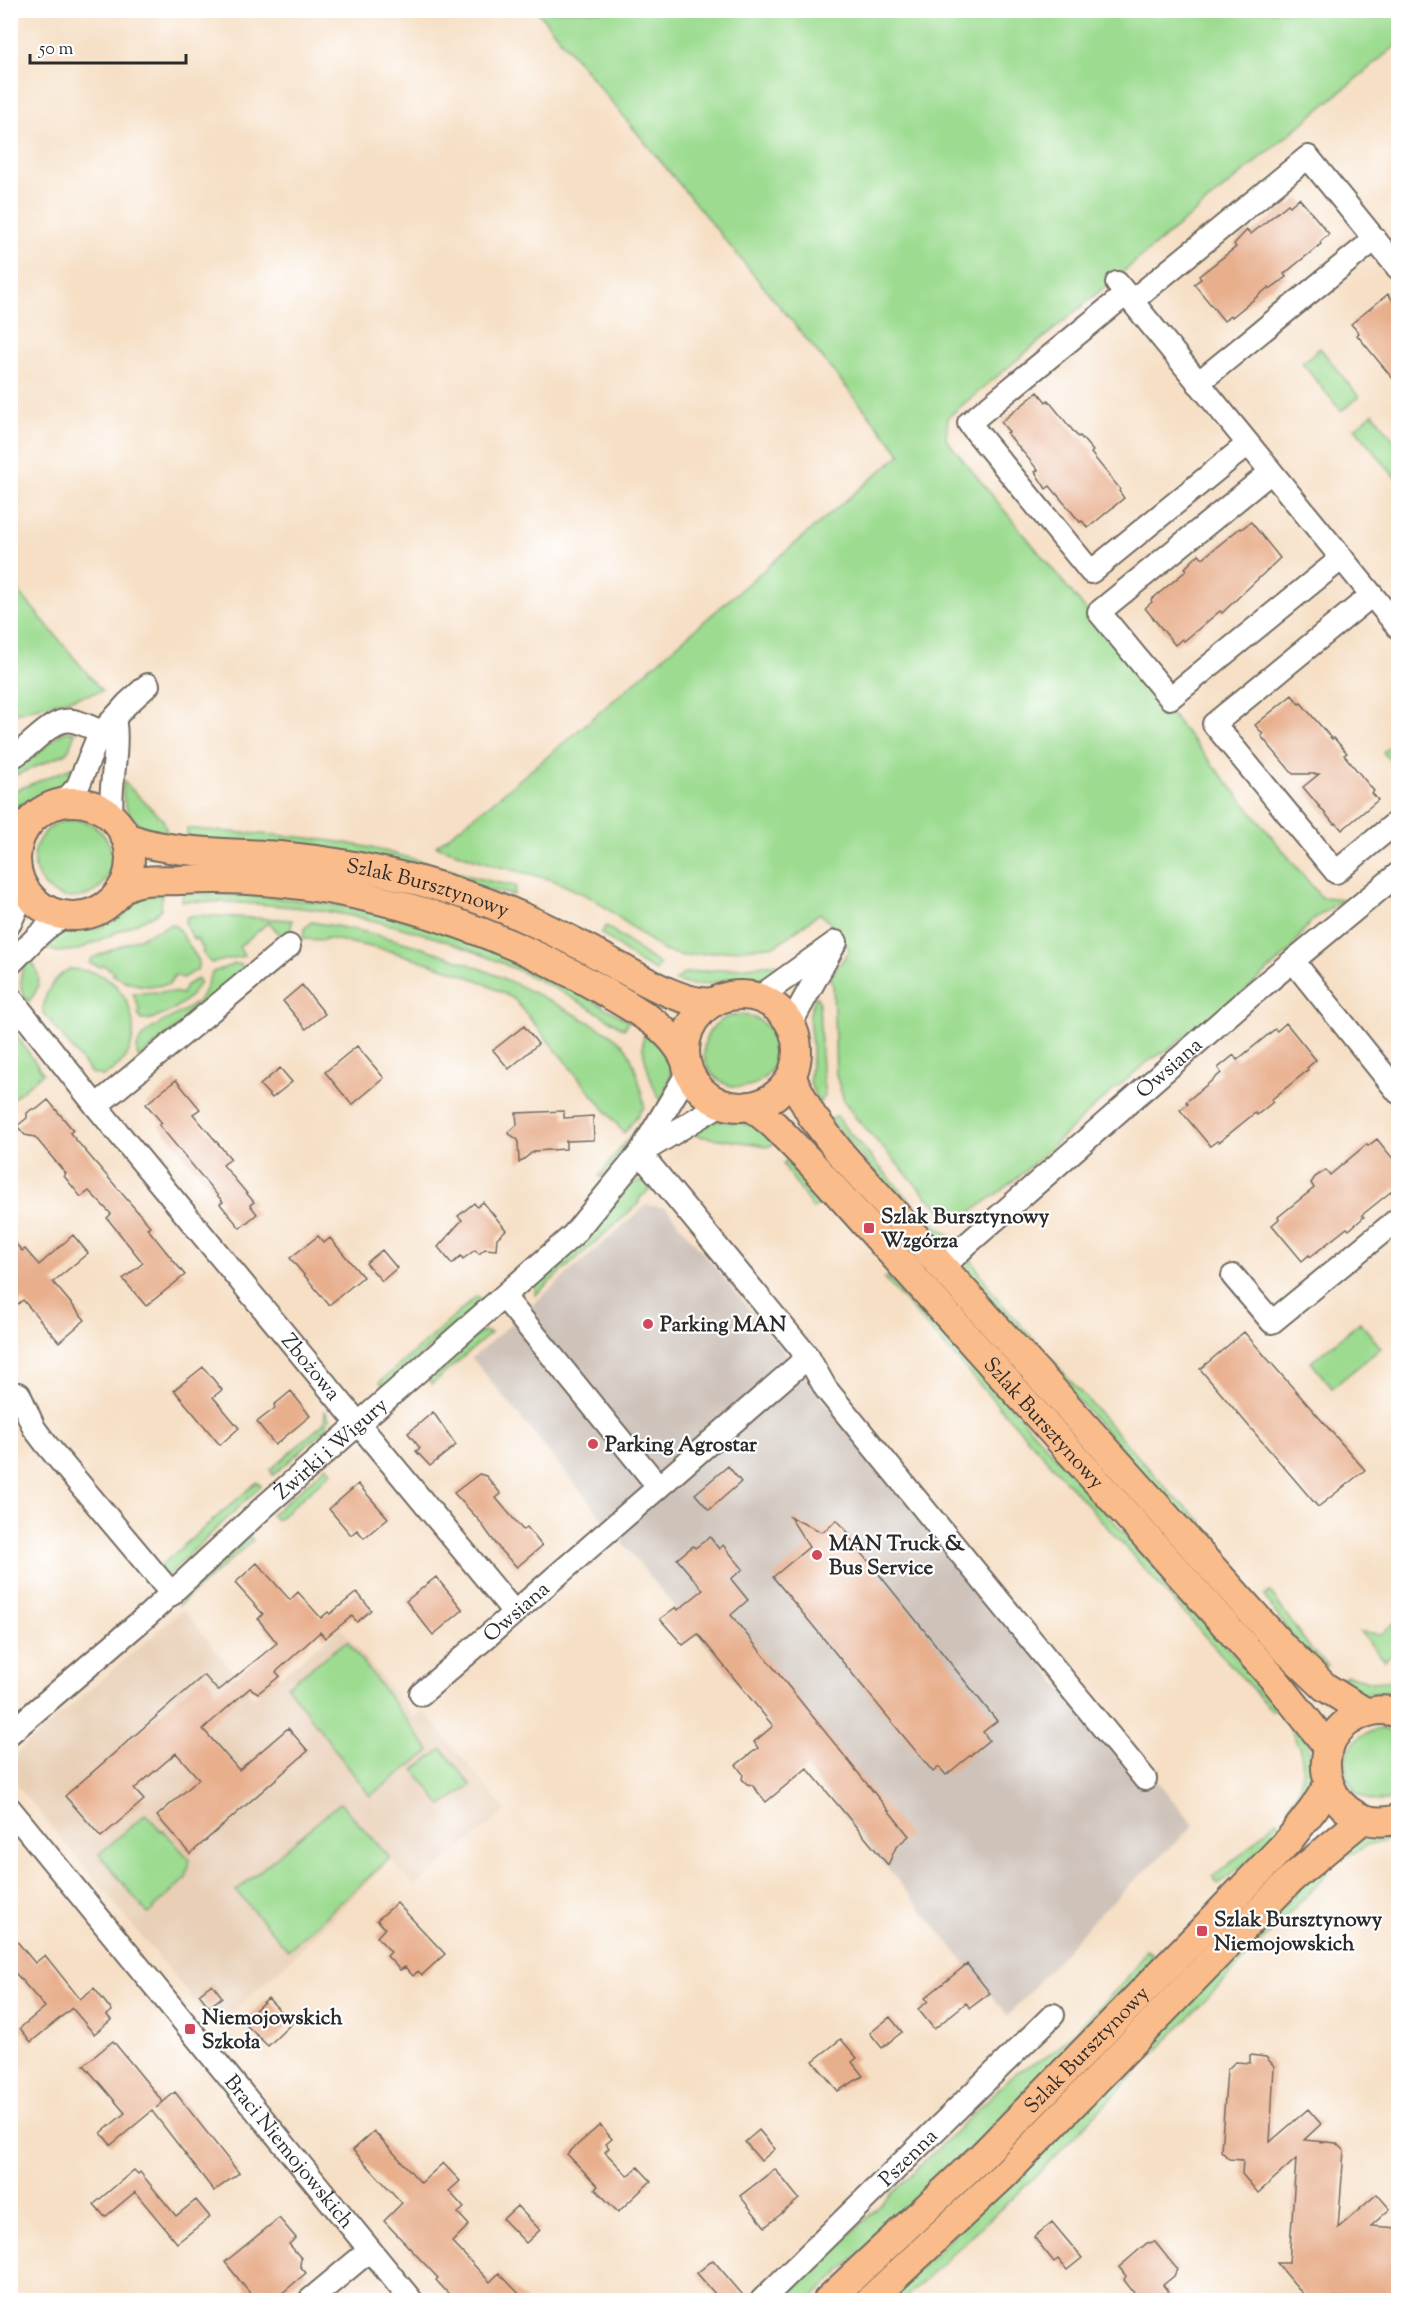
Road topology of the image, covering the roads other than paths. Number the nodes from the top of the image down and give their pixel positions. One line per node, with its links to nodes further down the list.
1 (1375, 239): 2 (street); 3 (street); 4 (street)
2 (1398, 268)
3 (1125, 293): 4 (street); 5 (street)
4 (1198, 383): 5 (street)
5 (1248, 444): 6 (street)
6 (1271, 472): 7 (street); 7 (street)
7 (1342, 558): 8 (street)
8 (1372, 595): 9 (street); 15 (street)
9 (1398, 627)
10 (148, 685): 11 (street)
11 (111, 730): 12 (street); 13 (street); 16 (street)
12 (10, 758)
13 (57, 805): 14 (main road); 16 (main road)
14 (21, 821): 17 (main road)
15 (1398, 821)
16 (118, 827): 19 (main road); 27 (main road, Szlak Bursztynowy)
17 (17, 874): 20 (main road); 21 (street)
18 (1398, 874): 23 (street, Owsiana)
19 (120, 891): 20 (main road); 29 (main road, Szlak Bursztynowy)
20 (68, 915): 24 (street)
21 (10, 923)
22 (289, 946): 34 (street)
23 (1293, 961): 31 (street); 37 (street, Owsiana)
24 (10, 964)
25 (10, 998): 34 (street, Zbożowa)
26 (758, 998): 27 (main road); 28 (main road); 28 (street)
27 (714, 1002): 29 (main road)
28 (790, 1025): 30 (main road)
29 (687, 1065): 32 (main road); 35 (street, Żwirki i Wigury)
30 (791, 1077): 33 (main road); 37 (main road, Szlak Bursztynowy)
31 (1398, 1092)
32 (721, 1104): 33 (main road); 35 (street, Żwirki i Wigury)
33 (751, 1106): 50 (main road, Szlak Bursztynowy)
34 (102, 1114): 42 (street, Zbożowa)
35 (640, 1153): 39 (street, Żwirki i Wigury); 40 (street)
36 (1398, 1219): 38 (street)
37 (943, 1268): 48 (main road, Szlak Bursztynowy)
38 (1233, 1276)
39 (504, 1298): 42 (street, Żwirki i Wigury); 43 (street)
40 (808, 1357): 43 (street, Owsiana); 51 (street)
41 (19, 1394): 44 (street)
42 (359, 1424): 44 (street, Żwirki i Wigury); 45 (street, Zbożowa)
43 (658, 1486): 45 (street, Owsiana)
44 (172, 1594): 49 (street, Żwirki i Wigury)
45 (514, 1612): 46 (street, Owsiana)
46 (421, 1694)
47 (1397, 1710): 48 (main road)
48 (1365, 1712): 50 (main road)
49 (10, 1733)
50 (1329, 1748): 52 (main road)
51 (1145, 1779)
52 (1329, 1784): 54 (main road); 61 (main road, Szlak Bursztynowy)
53 (10, 1809): 57 (street, Braci Niemojowskich)
54 (1363, 1819): 55 (main road); 62 (main road, Szlak Bursztynowy)
55 (1398, 1819)
56 (1053, 2015): 58 (street, Pszenna)
57 (370, 2250): 59 (street); 60 (street, Braci Niemojowskich)
58 (763, 2300)
59 (310, 2301)
60 (411, 2301)
61 (828, 2301)
62 (870, 2301)

